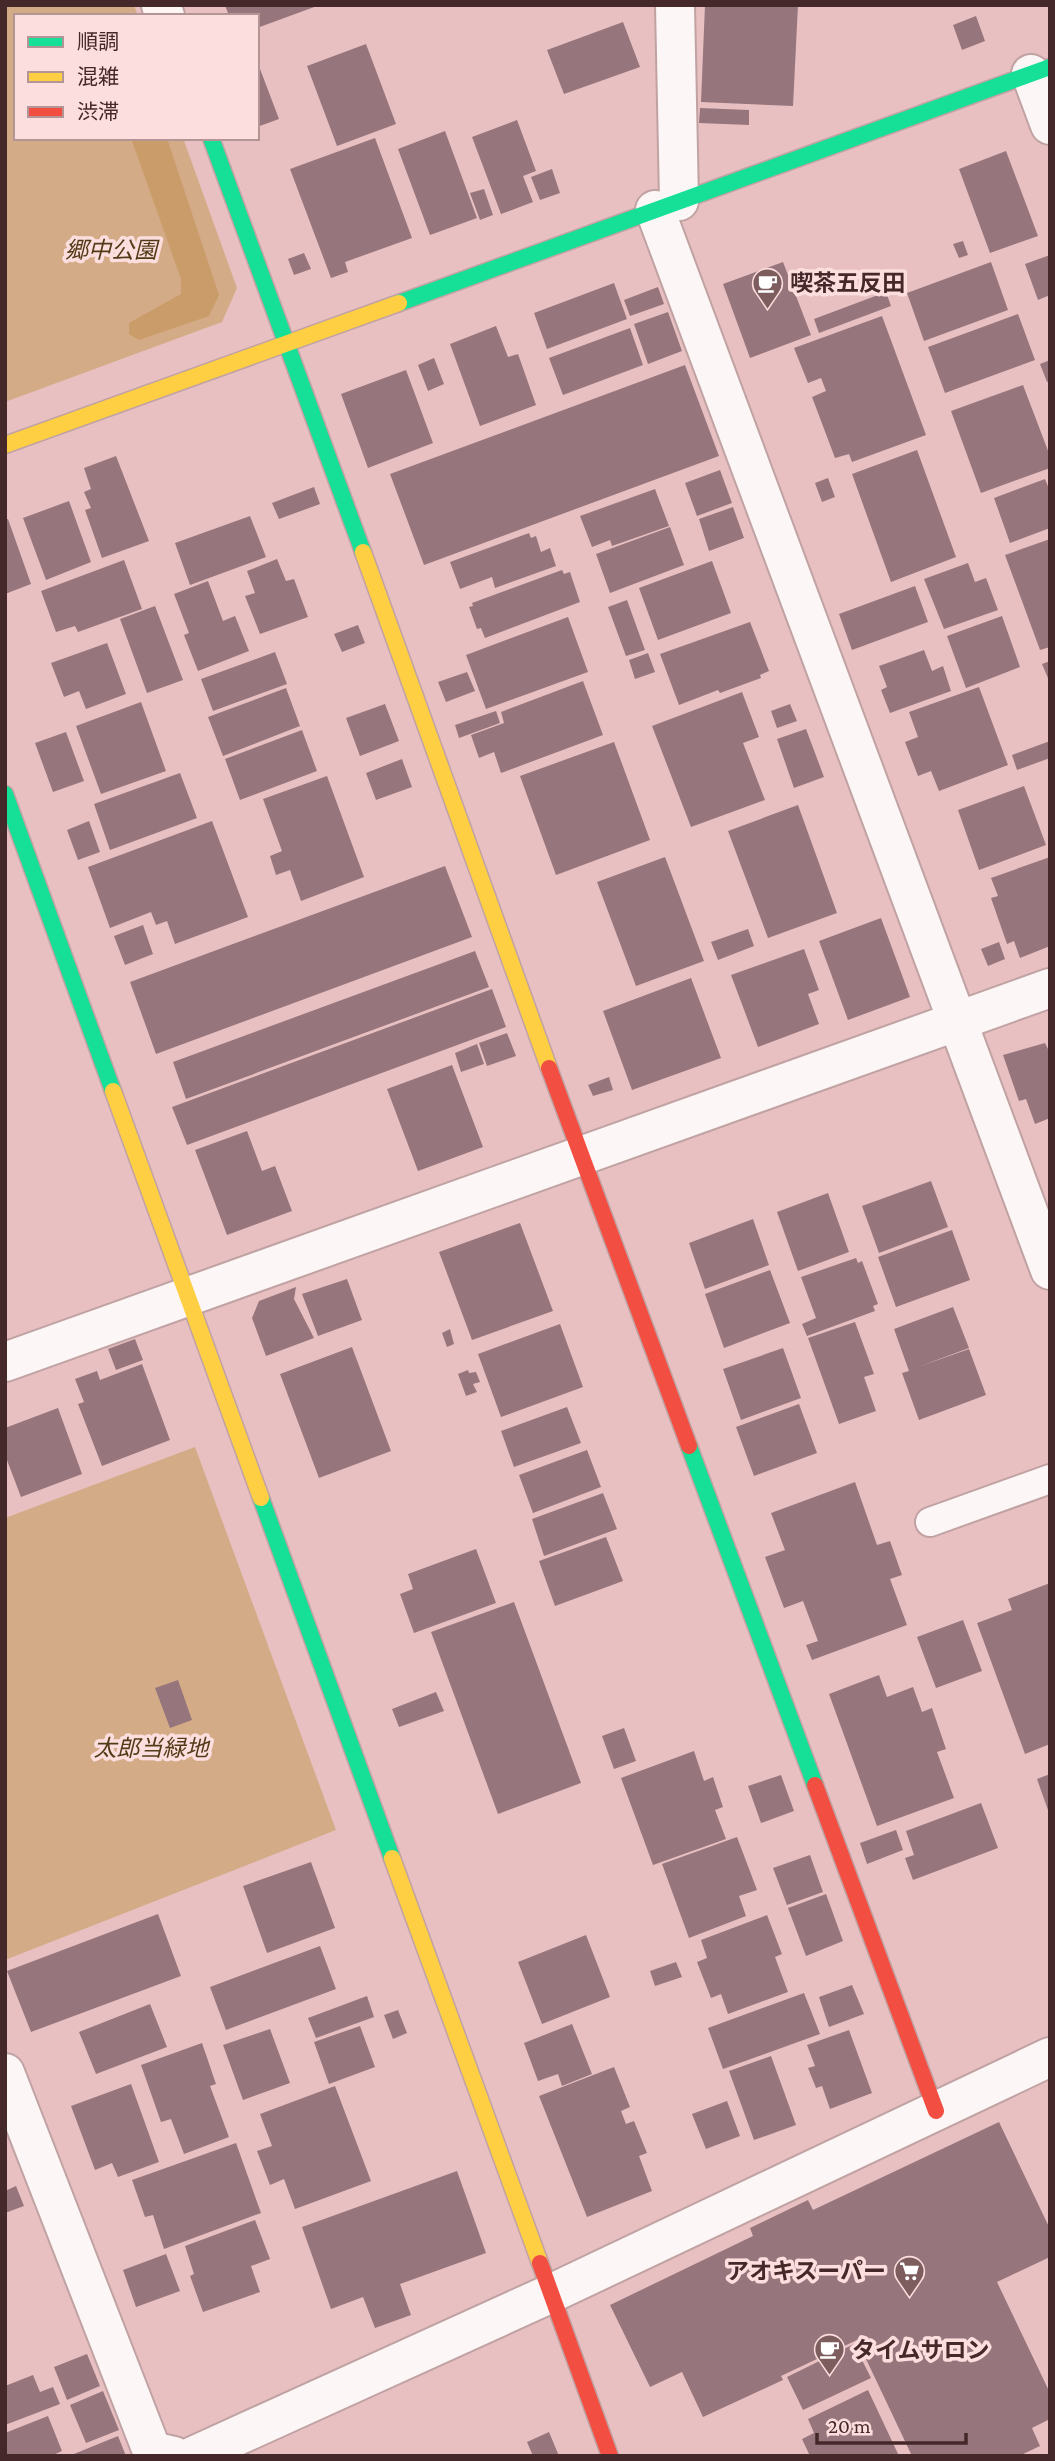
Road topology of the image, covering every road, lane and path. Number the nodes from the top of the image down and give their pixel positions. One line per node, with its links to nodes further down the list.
1 (675, 5): 5 (street)
2 (1040, 70): 3 (street); 5 (street)
3 (1050, 125)
4 (212, 140): 6 (street)
5 (667, 206): 6 (street); 10 (street)
6 (288, 343): 7 (street); 11 (street)
7 (5, 445)
8 (5, 794): 13 (street)
9 (1050, 988): 10 (street)
10 (958, 1021): 11 (street); 12 (street)
11 (581, 1156): 13 (street); 19 (street)
12 (1050, 1270)
13 (189, 1295): 14 (street); 21 (street)
14 (5, 1362)
15 (1050, 1479): 16 (lane)
16 (930, 1522)
17 (1050, 2057): 19 (street)
18 (5, 2073): 20 (street)
19 (936, 2111): 21 (street)
20 (16, 2134): 22 (street)
21 (552, 2293): 23 (street); 24 (street)
22 (174, 2456)
23 (193, 2456)
24 (610, 2456)

